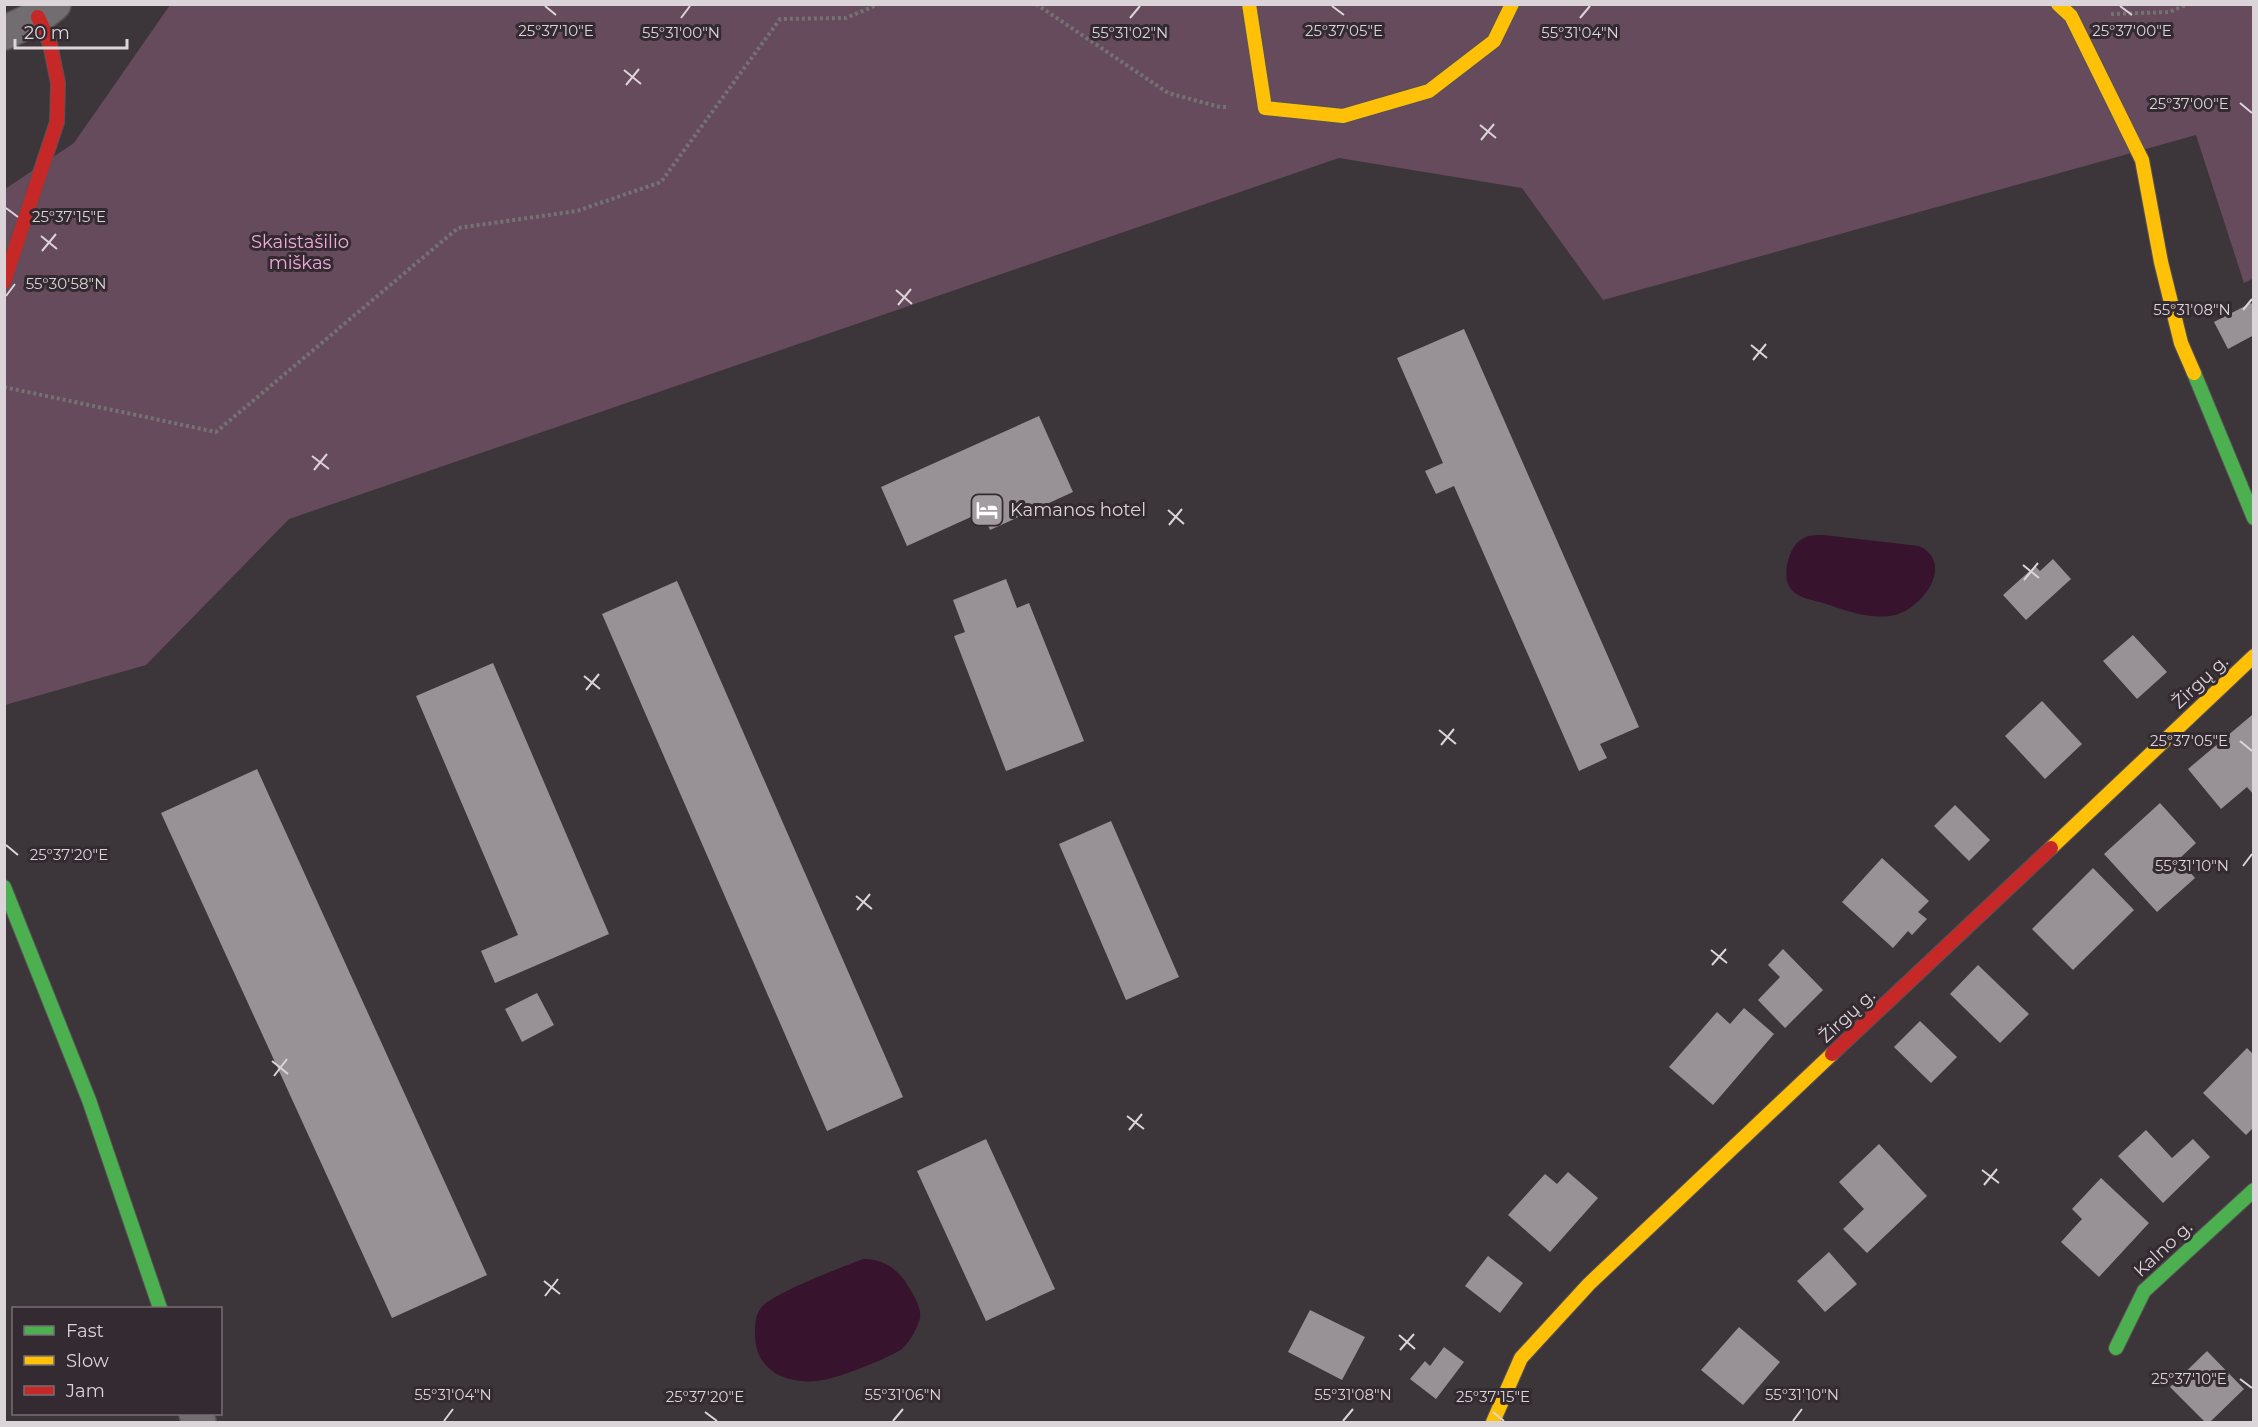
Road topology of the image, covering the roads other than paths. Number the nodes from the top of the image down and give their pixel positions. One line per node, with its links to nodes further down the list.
1 (1249, 4): 2 (street)
2 (1512, 4)
3 (2058, 4): 7 (street)
4 (46, 11): 5 (street); 6 (street)
5 (4, 33)
6 (4, 282)
7 (2253, 518)
8 (2253, 656): 14 (street, Žirgų g.)
9 (4, 887): 10 (street)
10 (10, 915): 12 (street)
11 (2253, 1190): 13 (street, Kalno g.)
12 (160, 1307)
13 (2116, 1348)
14 (1493, 1422)

